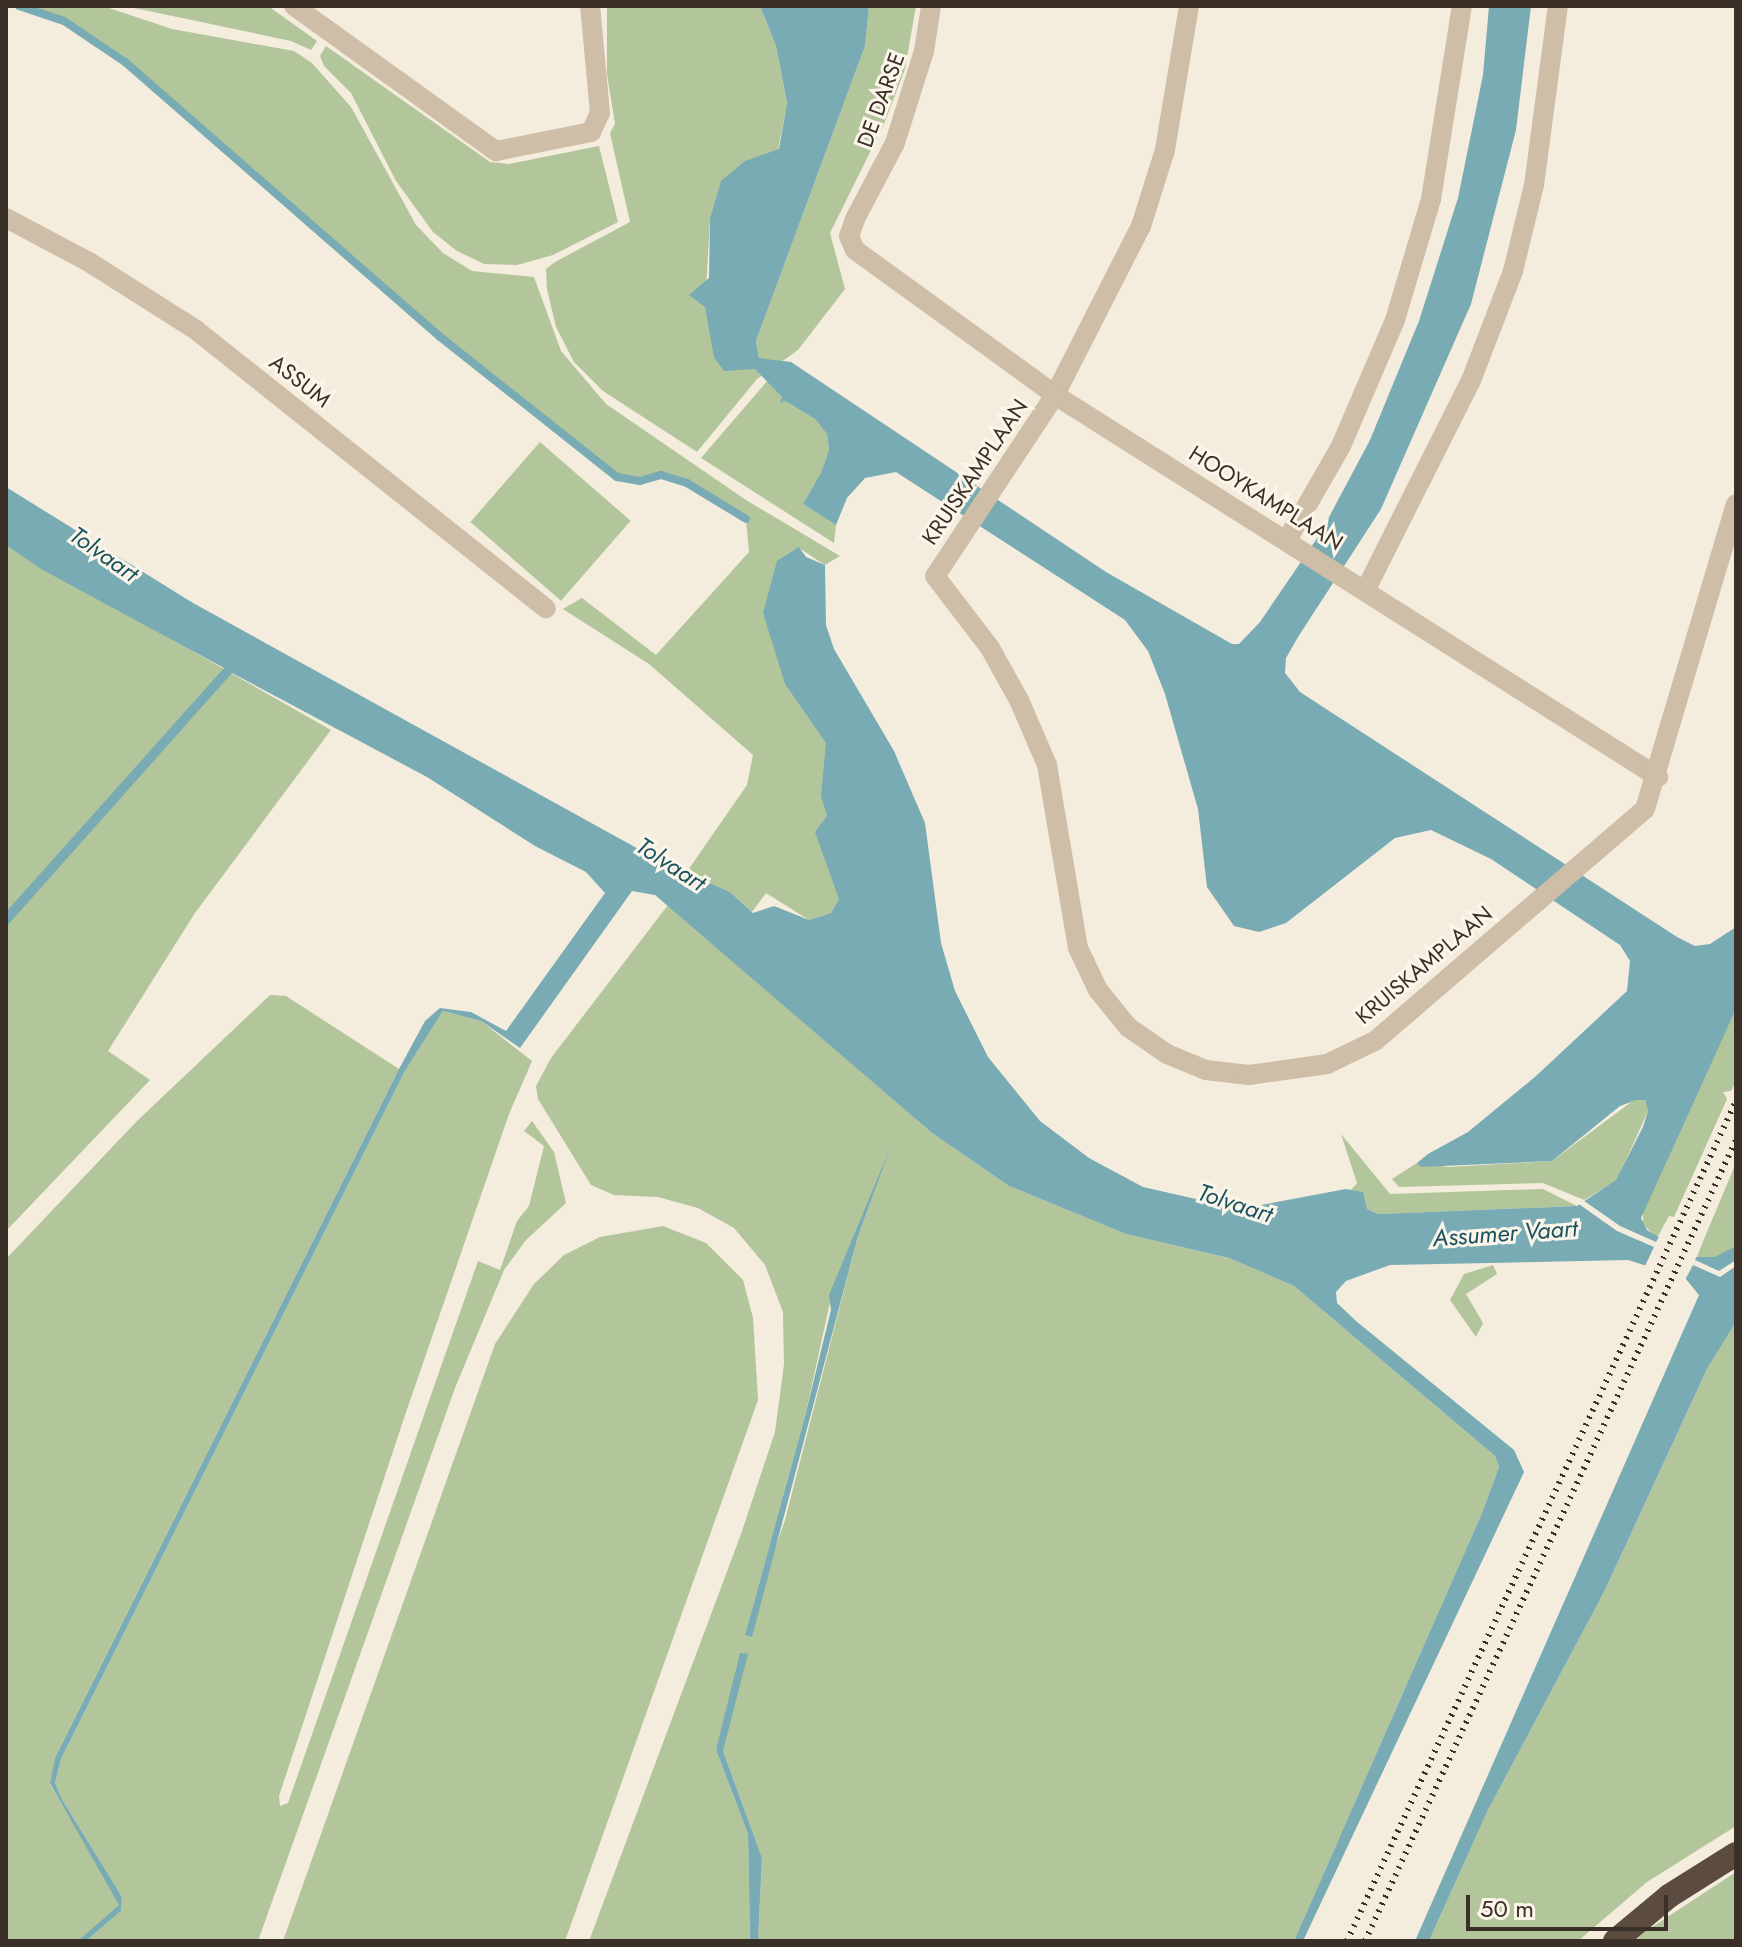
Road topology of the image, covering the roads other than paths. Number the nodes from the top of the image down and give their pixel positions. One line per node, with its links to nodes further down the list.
1 (294, 6): 2 (street)
2 (590, 6)
3 (931, 6): 8 (street, DE DARSE)
4 (1189, 6): 9 (street, KRUISKAMPLAAN)
5 (1462, 6): 11 (street)
6 (1558, 6): 12 (street)
7 (6, 218): 13 (street, ASSUM)
8 (855, 250): 9 (street, HOOYKAMPLAAN)
9 (1055, 395): 11 (street, HOOYKAMPLAAN); 14 (street, KRUISKAMPLAAN)
10 (1736, 504): 14 (street, KRUISKAMPLAAN)
11 (1295, 544): 12 (street, HOOYKAMPLAAN)
12 (1358, 583): 14 (street, HOOYKAMPLAAN)
13 (546, 608)
14 (1658, 777)
15 (1736, 1854): 16 (highway)
16 (1615, 1941)

